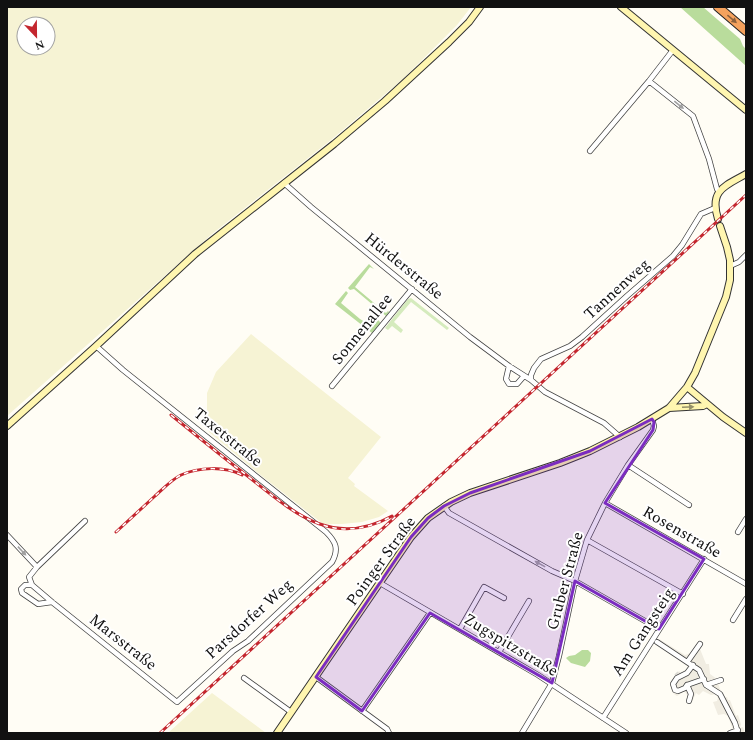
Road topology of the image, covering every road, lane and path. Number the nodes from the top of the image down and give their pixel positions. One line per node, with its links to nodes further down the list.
1 (480, 7): 10 (street)
2 (621, 7): 5 (street)
3 (718, 7): 4 (highway, one-way to 4)
4 (746, 31)
5 (673, 50): 6 (street); 7 (street)
6 (649, 81): 8 (street); 11 (street, one-way to 11)
7 (746, 110)
8 (590, 151)
9 (746, 174): 11 (street)
10 (284, 183): 17 (street, Hürderstraße); 18 (street)
11 (719, 192): 12 (street)
12 (715, 208): 13 (street); 21 (street, Tannenweg)
13 (718, 218)
14 (720, 226): 16 (street)
15 (746, 255): 16 (street)
16 (730, 266): 23 (street)
17 (412, 289): 19 (street, Hürderstraße); 22 (street, Sonnenallee)
18 (96, 346): 27 (street); 39 (street, Taxetstraße)
19 (509, 366): 20 (street, Hürderstraße); 20 (street)
20 (524, 376): 21 (street, Hürderstraße)
21 (531, 380): 29 (street, Hürderstraße)
22 (332, 386)
23 (687, 387): 24 (street); 25 (street)
24 (707, 404): 25 (street, one-way to 24); 28 (street)
25 (669, 408): 26 (street, Poinger Straße)
26 (652, 419): 29 (street, Poinger Straße); 30 (street, Gruber Straße)
27 (7, 426)
28 (746, 432)
29 (620, 437): 33 (street, Poinger Straße)
30 (628, 465): 31 (street, Gruber Straße); 32 (street)
31 (605, 503): 38 (street, Gruber Straße); 40 (street, Rosenstraße)
32 (689, 505)
33 (444, 506): 42 (street, one-way to 33); 43 (street, Poinger Straße)
34 (746, 519): 36 (street)
35 (85, 521): 41 (street)
36 (738, 532)
37 (7, 535): 41 (street, one-way to 41)
38 (587, 540): 42 (street, Gruber Straße); 46 (street)
39 (336, 554): 68 (street, Parsdorfer Weg)
40 (704, 559): 44 (street, Rosenstraße); 46 (street, Am Gangsteig)
41 (37, 567): 45 (street)
42 (575, 581): 54 (street); 64 (street, Gruber Straße)
43 (380, 583): 51 (street, Zugspitzstraße); 60 (street, Poinger Straße)
44 (746, 584)
45 (32, 585): 50 (street, Marsstraße); 50 (street)
46 (683, 594): 54 (street, Am Gangsteig)
47 (504, 598): 53 (street)
48 (746, 599): 52 (street)
49 (529, 601): 57 (street)
50 (52, 602): 68 (street, Marsstraße)
51 (430, 613): 53 (street, Zugspitzstraße); 69 (street)
52 (733, 620)
53 (460, 629): 57 (street, Zugspitzstraße)
54 (659, 629): 71 (street, Am Gangsteig)
55 (657, 642): 58 (street)
56 (700, 644): 58 (street)
57 (499, 652): 64 (street, Zugspitzstraße)
58 (688, 661): 59 (street)
59 (693, 665): 62 (street); 65 (street)
60 (316, 677): 69 (street); 70 (street, Poinger Straße)
61 (244, 678): 70 (street)
62 (704, 679): 65 (street); 66 (street)
63 (721, 680): 66 (street)
64 (552, 683): 71 (street, Zugspitzstraße); 75 (street, Gruber Straße)
65 (687, 685): 67 (street)
66 (706, 685): 72 (street)
67 (689, 700)
68 (177, 702)
69 (362, 711): 74 (street)
70 (291, 712): 73 (street, Poinger Straße)
71 (603, 718): 76 (street, Zugspitzstraße)
72 (738, 732): 77 (street)
73 (276, 733)
74 (388, 733)
75 (522, 733)
76 (626, 733)
77 (730, 733)

